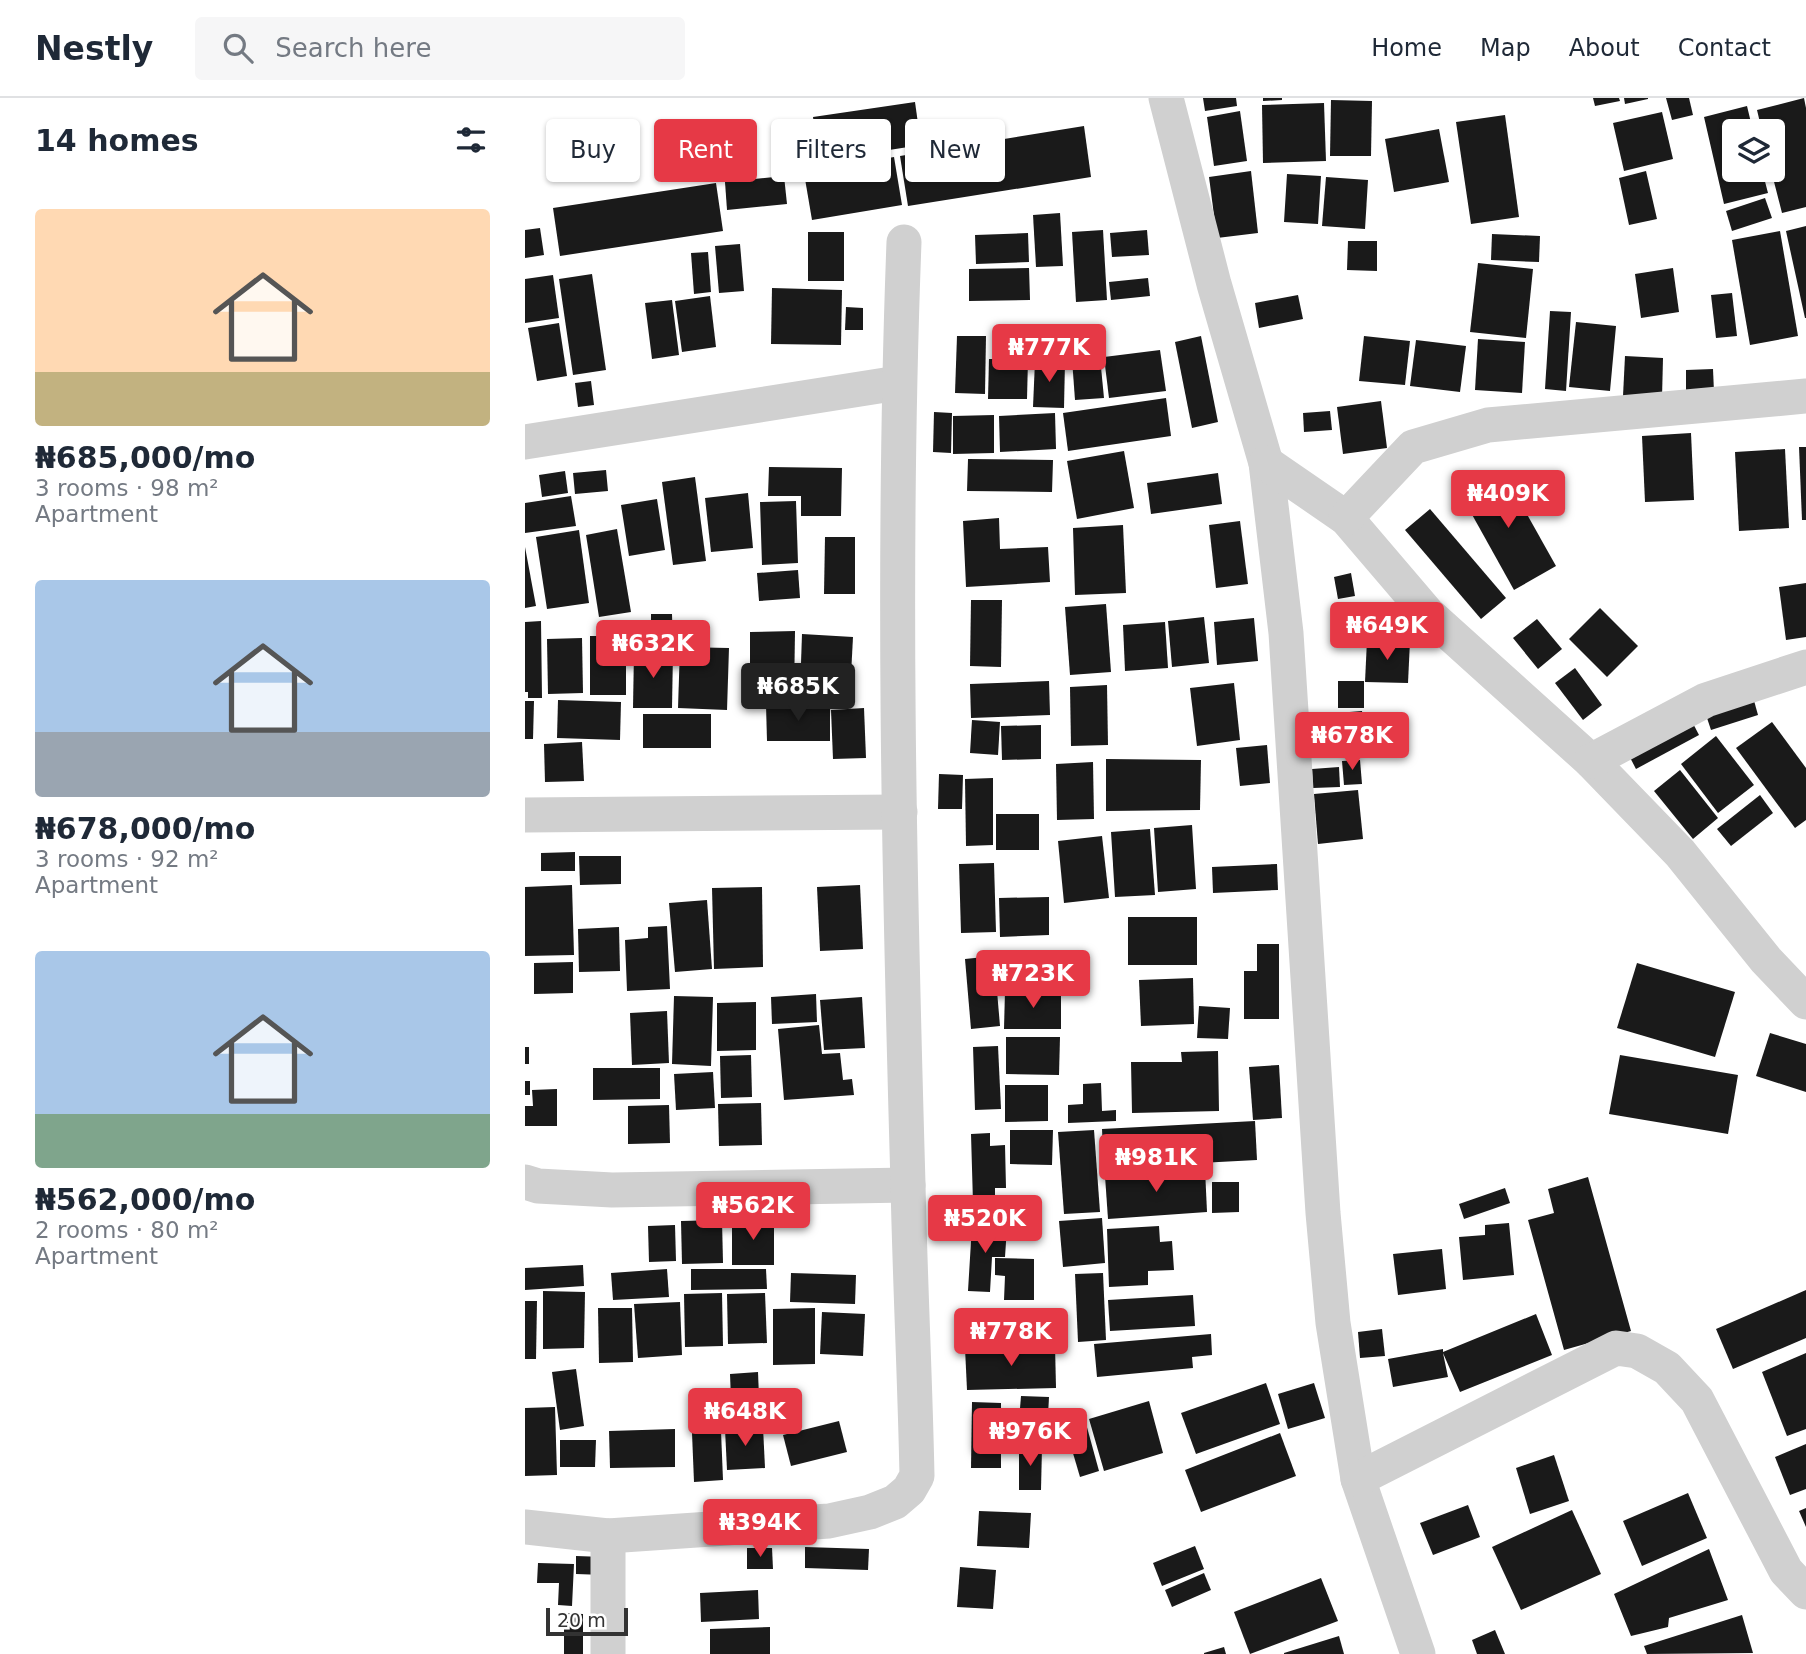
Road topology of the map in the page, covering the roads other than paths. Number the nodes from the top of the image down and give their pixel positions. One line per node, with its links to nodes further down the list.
1 (1166, 98): 6 (street)
2 (904, 242): 3 (street)
3 (898, 383): 5 (street); 10 (street)
4 (1806, 396): 7 (street)
5 (525, 442)
6 (1266, 463): 7 (street); 15 (street)
7 (1346, 518): 9 (street)
8 (1806, 667): 9 (street)
9 (1591, 761): 12 (street)
10 (900, 812): 11 (street); 14 (street)
11 (525, 815)
12 (1806, 1002)
13 (525, 1182): 14 (street)
14 (908, 1185): 17 (street)
15 (1358, 1479): 18 (street); 20 (street)
16 (525, 1527): 17 (street)
17 (608, 1536): 19 (street)
18 (1806, 1592)
19 (608, 1654)
20 (1418, 1654)

